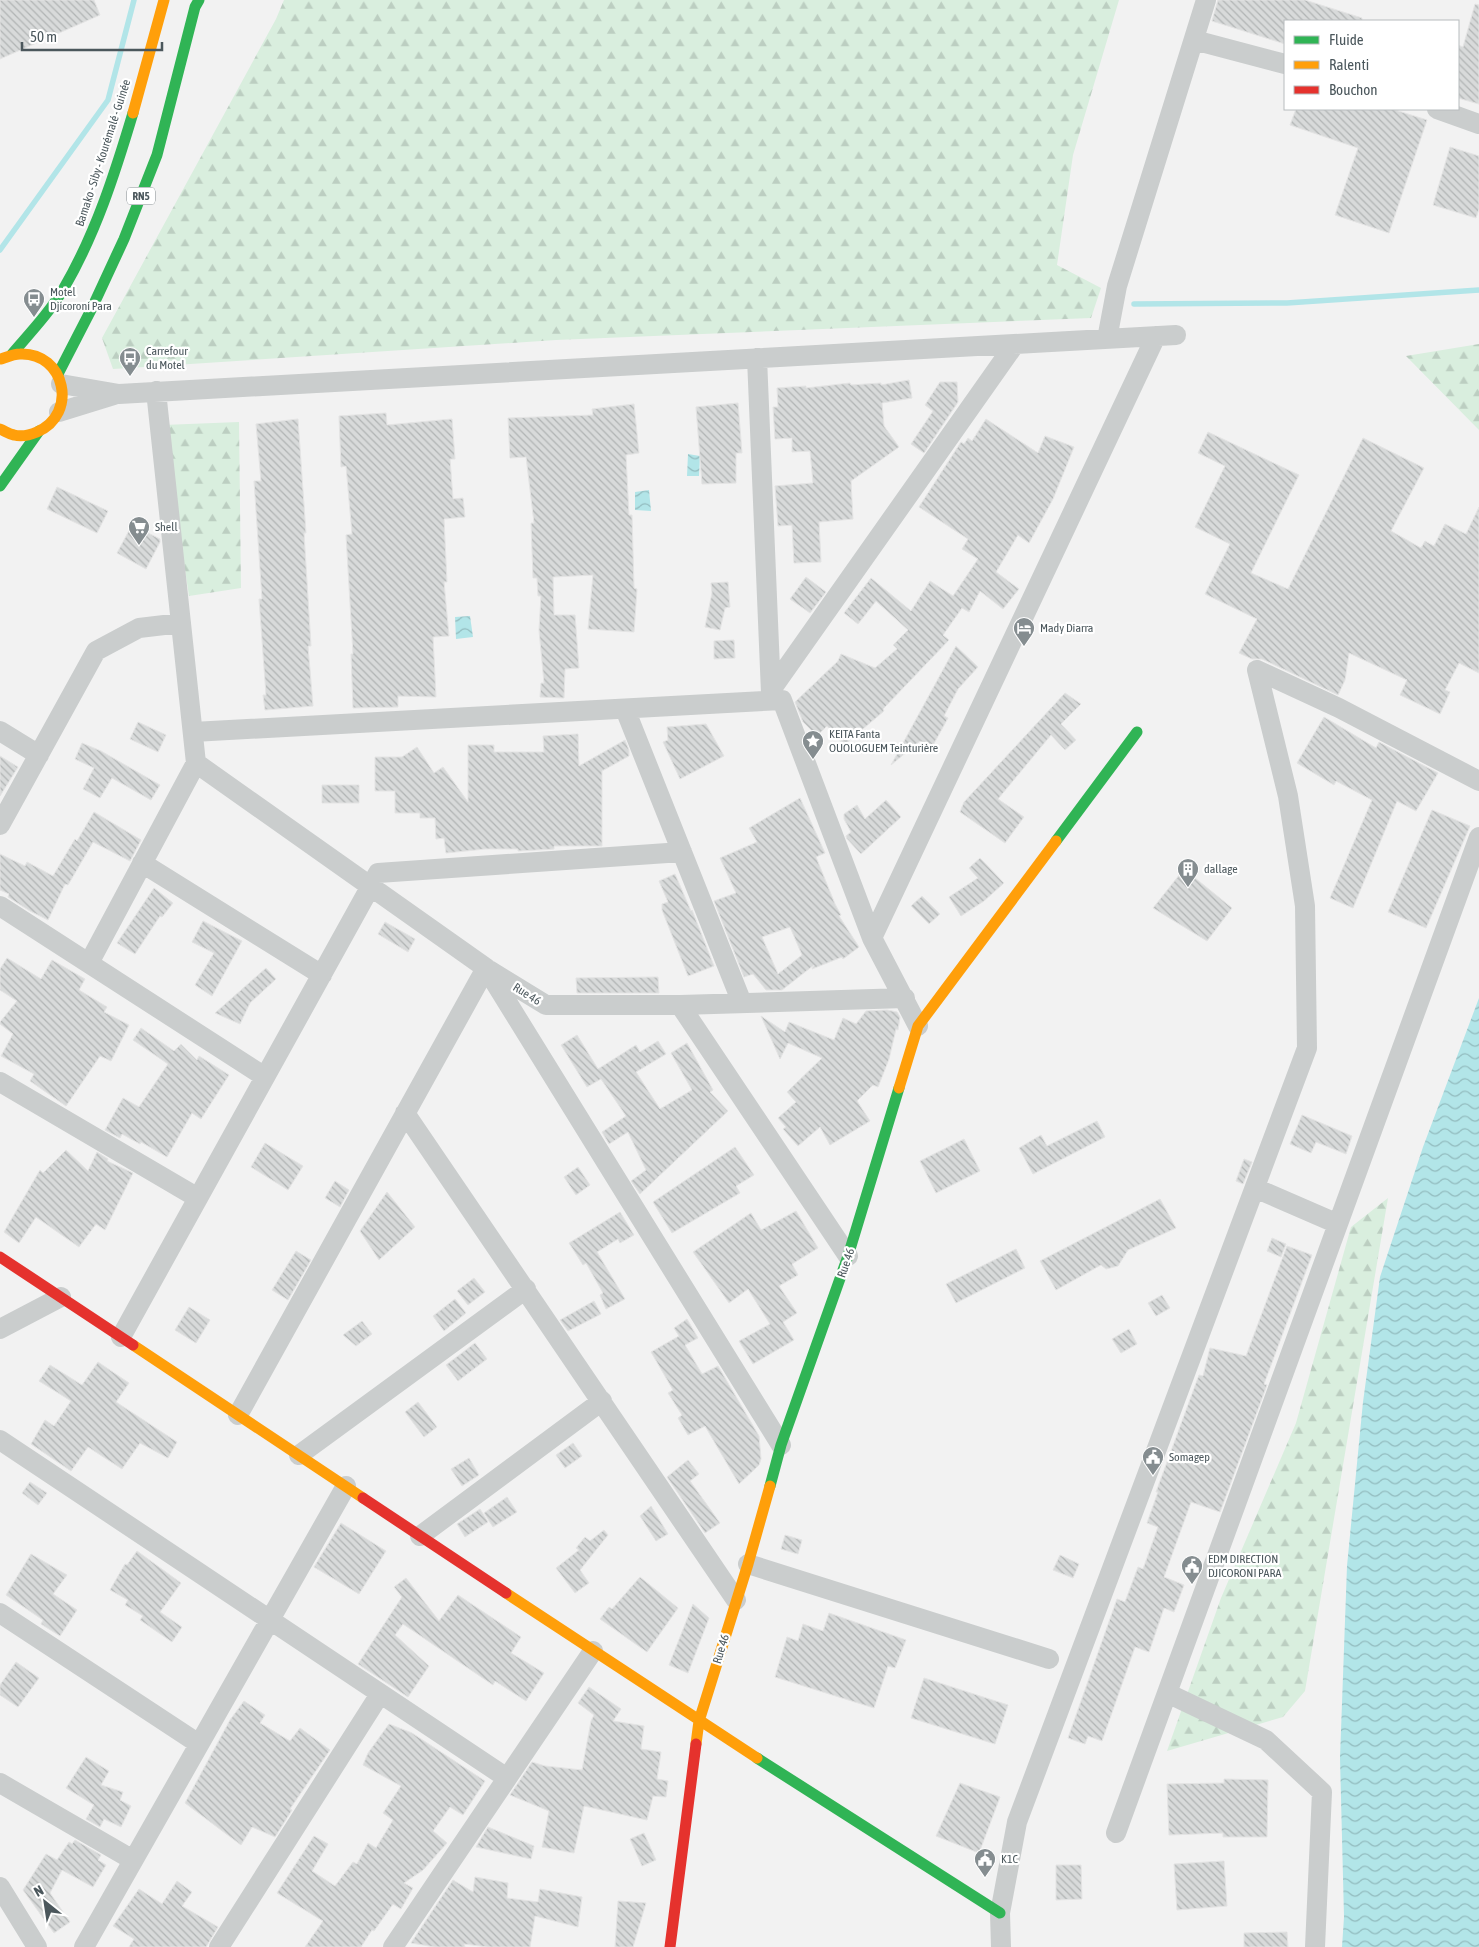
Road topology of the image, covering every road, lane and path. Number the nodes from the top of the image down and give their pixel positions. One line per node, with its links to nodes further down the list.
1 (164, 0): 12 (main road, Bamako - Siby - Kourémalé - Guinée / RN5)
2 (1206, 0): 4 (street)
3 (197, 2): 15 (main road, RN5)
4 (1194, 40): 5 (street); 10 (street)
5 (1284, 64)
6 (1440, 110): 7 (street)
7 (1479, 124)
8 (1176, 335): 9 (street)
9 (1156, 336): 10 (street); 37 (street)
10 (1107, 339): 11 (street)
11 (1015, 344): 13 (street); 23 (street)
12 (12, 354): 14 (main road, RN5); 15 (main road)
13 (757, 358): 16 (street); 23 (street)
14 (0, 360)
15 (59, 379): 17 (street); 18 (main road, RN5)
16 (156, 391): 17 (street); 22 (street)
17 (119, 394): 18 (street)
18 (58, 412): 19 (main road)
19 (39, 431): 20 (main road); 21 (main road)
20 (5, 433)
21 (0, 486)
22 (181, 622): 26 (street); 28 (street)
23 (771, 695): 24 (street); 37 (street)
24 (625, 709): 26 (street); 33 (street)
25 (0, 731): 28 (street)
26 (193, 732): 29 (street)
27 (1137, 732): 44 (main road, Rue 46)
28 (39, 756): 31 (street)
29 (196, 763): 34 (street); 35 (street, Rue 46)
30 (1479, 781): 48 (street)
31 (0, 826)
32 (1479, 837): 50 (street)
33 (682, 852): 35 (street); 42 (street)
34 (142, 863): 38 (street); 40 (street)
35 (371, 887): 39 (street, Rue 46); 40 (street)
36 (0, 906): 38 (street)
37 (872, 938): 41 (street)
38 (89, 963): 45 (street)
39 (486, 968): 43 (street, Rue 46); 47 (street); 60 (street)
40 (322, 975): 45 (street)
41 (904, 998): 42 (street, Rue 46); 44 (street)
42 (742, 1003): 43 (street, Rue 46)
43 (680, 1005): 51 (street)
44 (918, 1026): 51 (main road, Rue 46)
45 (266, 1077): 49 (street)
46 (0, 1082): 49 (street)
47 (405, 1113): 53 (street); 58 (street)
48 (1255, 1188): 50 (street); 79 (street)
49 (198, 1198): 56 (street)
50 (1338, 1224): 70 (street)
51 (848, 1256): 60 (main road, Rue 46)
52 (0, 1257): 54 (main road)
53 (526, 1288): 57 (street); 61 (street)
54 (60, 1297): 55 (street); 56 (main road)
55 (0, 1329)
56 (121, 1337): 58 (main road)
57 (602, 1401): 63 (street); 65 (street)
58 (238, 1415): 61 (main road)
59 (0, 1440): 67 (street)
60 (781, 1445): 64 (main road, Rue 46)
61 (298, 1455): 62 (main road)
62 (346, 1486): 63 (main road); 67 (street)
63 (420, 1536): 68 (main road)
64 (748, 1564): 65 (main road, Rue 46); 69 (street)
65 (736, 1600): 72 (main road, Rue 46)
66 (0, 1613): 73 (street)
67 (269, 1621): 71 (street); 73 (street)
68 (593, 1651): 72 (main road); 74 (street)
69 (1049, 1659)
70 (1167, 1693): 76 (street); 86 (street)
71 (380, 1694): 74 (street); 82 (street)
72 (699, 1720): 79 (main road); 84 (main road, Rue 46)
73 (199, 1744): 77 (street)
74 (507, 1778): 83 (street)
75 (0, 1783): 77 (street)
76 (1116, 1833)
77 (133, 1860): 81 (street)
78 (0, 1887): 80 (street)
79 (1000, 1913): 85 (street)
80 (37, 1947)
81 (84, 1947)
82 (219, 1947)
83 (393, 1947)
84 (670, 1947)
85 (1000, 1947)
86 (1315, 1947)

